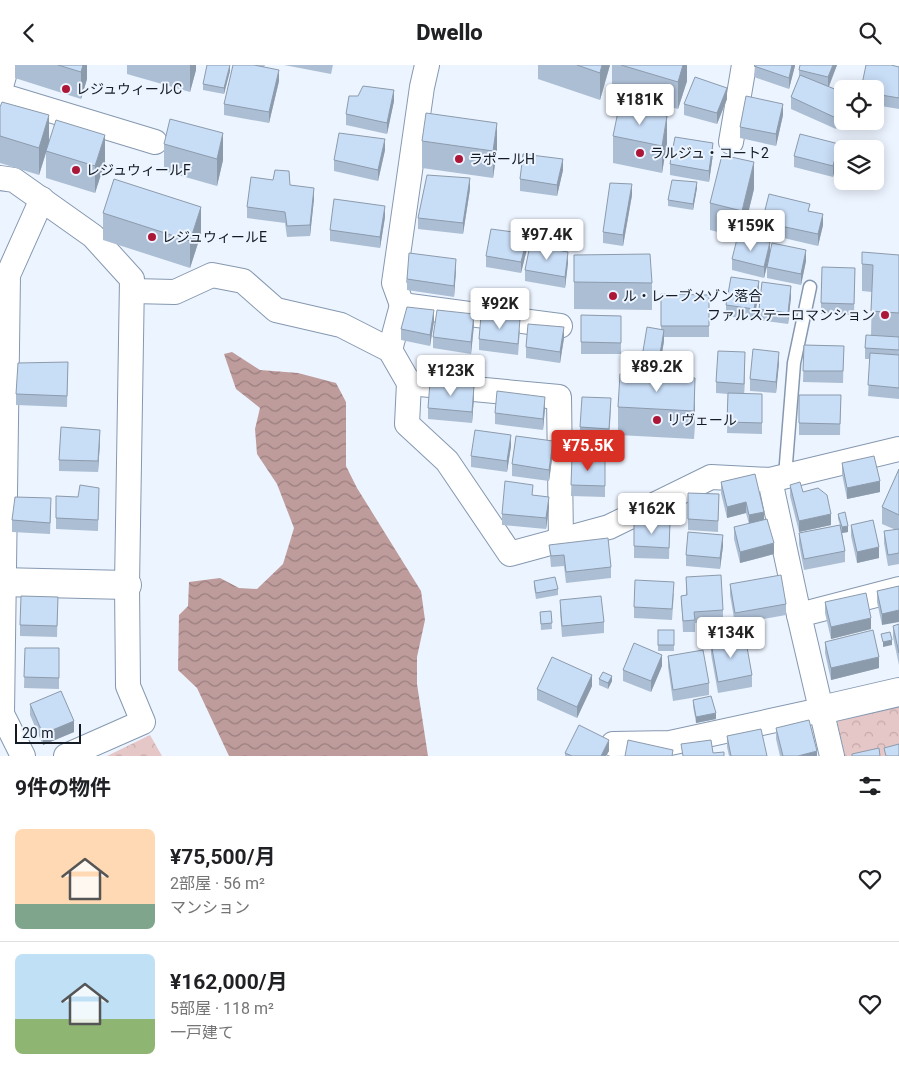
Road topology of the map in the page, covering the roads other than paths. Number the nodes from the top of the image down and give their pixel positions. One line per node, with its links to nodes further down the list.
1 (7, 65): 4 (street)
2 (427, 65): 12 (street)
3 (744, 65): 7 (street)
4 (0, 90)
5 (0, 95): 6 (street)
6 (155, 142)
7 (730, 142)
8 (0, 178): 9 (street)
9 (42, 199): 11 (street); 19 (street)
10 (810, 287): 17 (lane)
11 (132, 291): 14 (street); 20 (street)
12 (402, 305): 13 (street); 14 (street)
13 (560, 326)
14 (390, 350): 15 (street)
15 (409, 383): 18 (street); 18 (street)
16 (899, 449): 17 (street)
17 (777, 478): 18 (street); 22 (street)
18 (561, 540)
19 (2, 582): 20 (street); 26 (street)
20 (127, 585): 27 (street)
21 (899, 589): 22 (street)
22 (799, 615): 24 (street)
23 (899, 692): 24 (street)
24 (821, 710): 25 (street); 28 (street)
25 (613, 744)
26 (23, 756)
27 (66, 756)
28 (832, 756)

